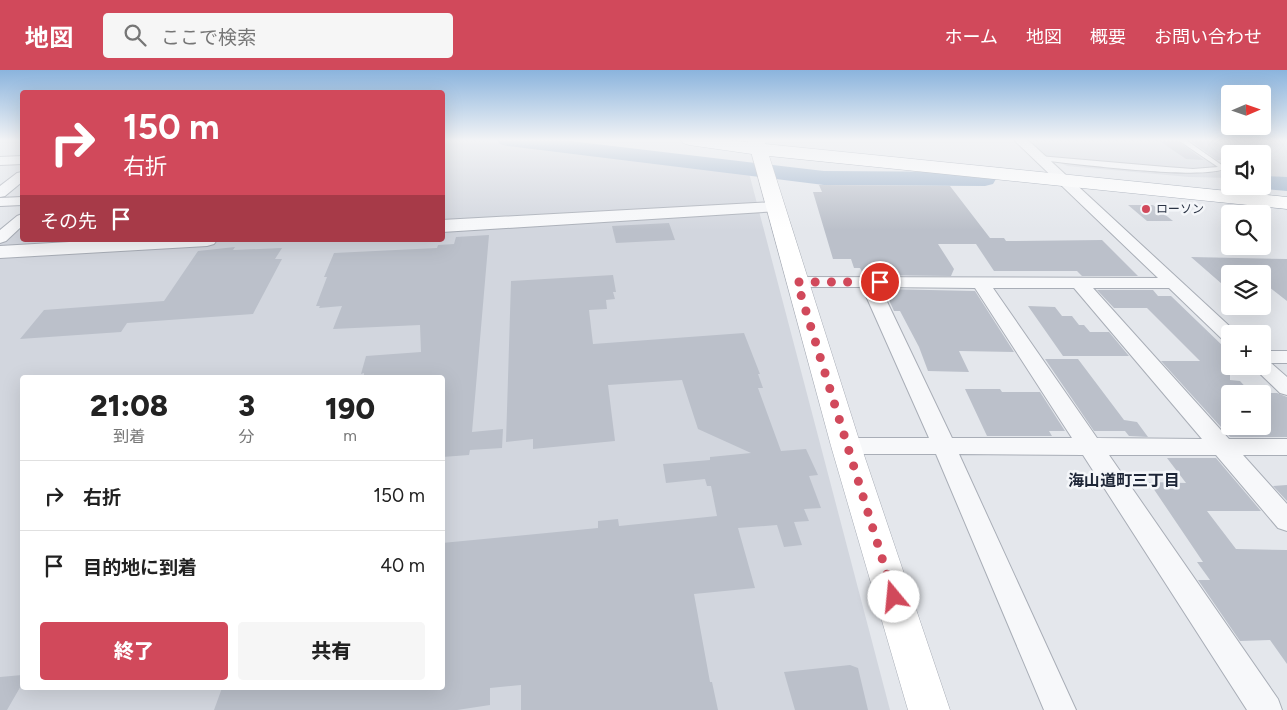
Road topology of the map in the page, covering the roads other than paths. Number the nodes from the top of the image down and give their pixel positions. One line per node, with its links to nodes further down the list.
1 (762, 170): 13 (main road)
2 (978, 170): 6 (main road)
3 (1052, 170): 6 (street)
4 (1179, 170): 5 (lane)
5 (1220, 170)
6 (1059, 176): 9 (main road); 12 (main road); 23 (street)
7 (20, 178): 8 (street)
8 (0, 193)
9 (1287, 194)
10 (20, 201): 11 (street)
11 (0, 202)
12 (1287, 202)
13 (774, 206): 15 (street); 19 (main road)
14 (20, 221): 16 (street)
15 (445, 226)
16 (0, 238)
17 (173, 242): 18 (street)
18 (0, 252)
19 (797, 282): 22 (street); 29 (main road)
20 (980, 282): 21 (street); 22 (street); 31 (street)
21 (1078, 282): 23 (street); 32 (street)
22 (869, 283): 30 (street)
23 (1172, 283): 24 (street)
24 (1221, 328)
25 (1271, 357): 26 (street)
26 (1287, 357)
27 (1271, 374): 28 (street)
28 (1287, 388)
29 (846, 446): 30 (street); 35 (main road)
30 (944, 446): 31 (street); 36 (street)
31 (1090, 447): 32 (street); 37 (street)
32 (1222, 447): 33 (street); 34 (street)
33 (1287, 447)
34 (1287, 521)
35 (929, 710)
36 (1060, 710)
37 (1266, 710)

